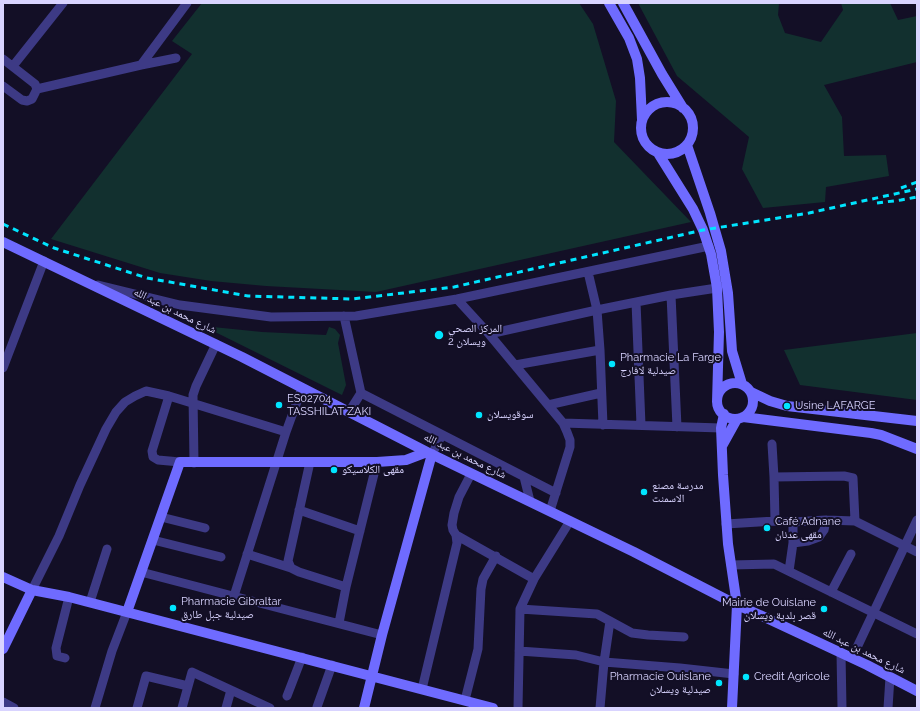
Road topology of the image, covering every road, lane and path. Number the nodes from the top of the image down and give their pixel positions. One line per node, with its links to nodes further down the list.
1 (63, 3): 8 (street)
2 (187, 3): 7 (street)
3 (609, 3): 12 (street)
4 (623, 3): 11 (street)
5 (176, 58): 7 (street)
6 (3, 59): 8 (street)
7 (140, 65): 10 (street)
8 (14, 66): 10 (street)
9 (3, 86): 10 (street)
10 (37, 89)
11 (683, 108): 12 (street); 13 (street)
12 (642, 121): 14 (street)
13 (687, 145): 14 (street); 31 (street)
14 (658, 153): 16 (street)
15 (3, 242): 17 (street, شارع محمد بن عبد الله)
16 (709, 246): 18 (street); 20 (street)
17 (44, 261): 19 (street, شارع محمد بن عبد الله); 30 (street)
18 (588, 272): 22 (street); 24 (street)
19 (89, 283): 25 (street); 27 (street, شارع محمد بن عبد الله)
20 (717, 288): 21 (street); 37 (street)
21 (671, 295): 23 (street); 47 (street)
22 (457, 299): 25 (street); 26 (street)
23 (636, 302): 24 (street); 46 (street)
24 (597, 310): 26 (street); 28 (street)
25 (344, 316): 34 (street)
26 (489, 334): 29 (street)
27 (216, 344): 32 (street, شارع محمد بن عبد الله); 38 (street)
28 (600, 350): 29 (street); 35 (street)
29 (514, 365): 39 (street)
30 (3, 368)
31 (742, 384): 33 (street); 37 (street)
32 (302, 388): 40 (street, شارع محمد بن عبد الله); 49 (street)
33 (751, 392): 42 (street); 43 (street)
34 (361, 393): 40 (street); 50 (street)
35 (601, 393): 39 (street); 45 (street)
36 (169, 396): 38 (street); 55 (street); 94 (street)
37 (717, 402): 41 (street)
38 (193, 403): 49 (street); 59 (street)
39 (548, 405): 44 (street)
40 (349, 412): 54 (street, شارع محمد بن عبد الله)
41 (724, 414): 42 (street); 48 (street)
42 (740, 418): 52 (street); 53 (street)
43 (917, 421)
44 (563, 423): 45 (street); 63 (street)
45 (602, 424): 46 (street)
46 (641, 425): 47 (street)
47 (677, 426): 48 (street)
48 (721, 428): 52 (street)
49 (286, 432): 56 (street)
50 (442, 435): 54 (street); 61 (street)
51 (772, 444): 62 (street)
52 (722, 446): 74 (street)
53 (917, 449)
54 (430, 453): 58 (street); 60 (street, شارع محمد بن عبد الله); 106 (street)
55 (180, 462): 59 (street); 67 (street)
56 (276, 462): 57 (street); 59 (street); 83 (street)
57 (310, 462): 58 (street); 65 (street)
58 (377, 462): 76 (street)
59 (194, 463)
60 (472, 474): 64 (street, شارع محمد بن عبد الله); 77 (street)
61 (524, 477): 63 (street); 64 (street)
62 (774, 477): 71 (street); 72 (street)
63 (556, 493): 66 (street)
64 (530, 501): 66 (street, شارع محمد بن عبد الله)
65 (299, 510): 76 (street); 88 (street)
66 (550, 511): 70 (street, شارع محمد بن عبد الله)
67 (161, 517): 75 (street); 78 (street)
68 (826, 520): 72 (street); 73 (street); 79 (street)
69 (917, 520): 80 (street)
70 (570, 521): 92 (street); 99 (street, شارع محمد بن عبد الله)
71 (775, 521): 73 (street); 74 (street)
72 (855, 521): 80 (street)
73 (792, 522): 79 (street)
74 (726, 524): 87 (street)
75 (205, 528)
76 (360, 531): 93 (street)
77 (456, 535): 85 (street); 120 (street)
78 (153, 540): 86 (street); 90 (street)
79 (793, 543): 89 (street)
80 (905, 546): 82 (street); 102 (street)
81 (107, 549): 98 (street)
82 (917, 552)
83 (247, 554): 88 (street); 96 (street)
84 (851, 554): 95 (street)
85 (496, 556): 92 (street); 124 (street)
86 (222, 557)
87 (731, 565): 89 (street); 99 (street)
88 (291, 568): 93 (street)
89 (789, 571): 95 (street)
90 (141, 572): 96 (street); 101 (street)
91 (3, 577): 94 (street)
92 (534, 579): 100 (street)
93 (346, 587): 104 (street)
94 (32, 590): 97 (street); 108 (street)
95 (831, 592): 102 (street)
96 (234, 596): 104 (street)
97 (69, 597): 98 (street); 112 (street)
98 (90, 602): 101 (street)
99 (737, 606): 110 (street, شارع محمد بن عبد الله); 116 (street)
100 (520, 609): 103 (street); 109 (street)
101 (127, 612): 111 (street); 128 (street)
102 (874, 613): 105 (street); 113 (street)
103 (610, 621): 107 (street); 114 (street)
104 (339, 623): 106 (street)
105 (917, 634)
106 (382, 635): 117 (street)
107 (684, 637)
108 (3, 649)
109 (519, 651): 114 (street); 135 (street)
110 (840, 653): 113 (street, شارع محمد بن عبد الله); 138 (street)
111 (302, 657): 115 (street); 123 (street)
112 (65, 658)
113 (852, 658): 118 (street, شارع محمد بن عبد الله)
114 (604, 662): 116 (street); 136 (street)
115 (332, 665): 117 (street); 126 (street)
116 (734, 674): 137 (street)
117 (372, 677): 120 (street); 133 (street)
118 (890, 677): 122 (street, شارع محمد بن عبد الله); 139 (street)
119 (188, 686): 121 (street); 129 (street); 130 (street)
120 (422, 689): 124 (street)
121 (231, 690): 131 (street); 132 (street)
122 (917, 691)
123 (287, 696)
124 (465, 700): 134 (street)
125 (3, 702): 127 (street)
126 (317, 707)
127 (14, 708)
128 (95, 708)
129 (137, 708)
130 (182, 708)
131 (226, 708)
132 (270, 708)
133 (364, 708)
134 (493, 708)
135 (518, 708)
136 (600, 708)
137 (732, 708)
138 (842, 708)
139 (888, 708)

